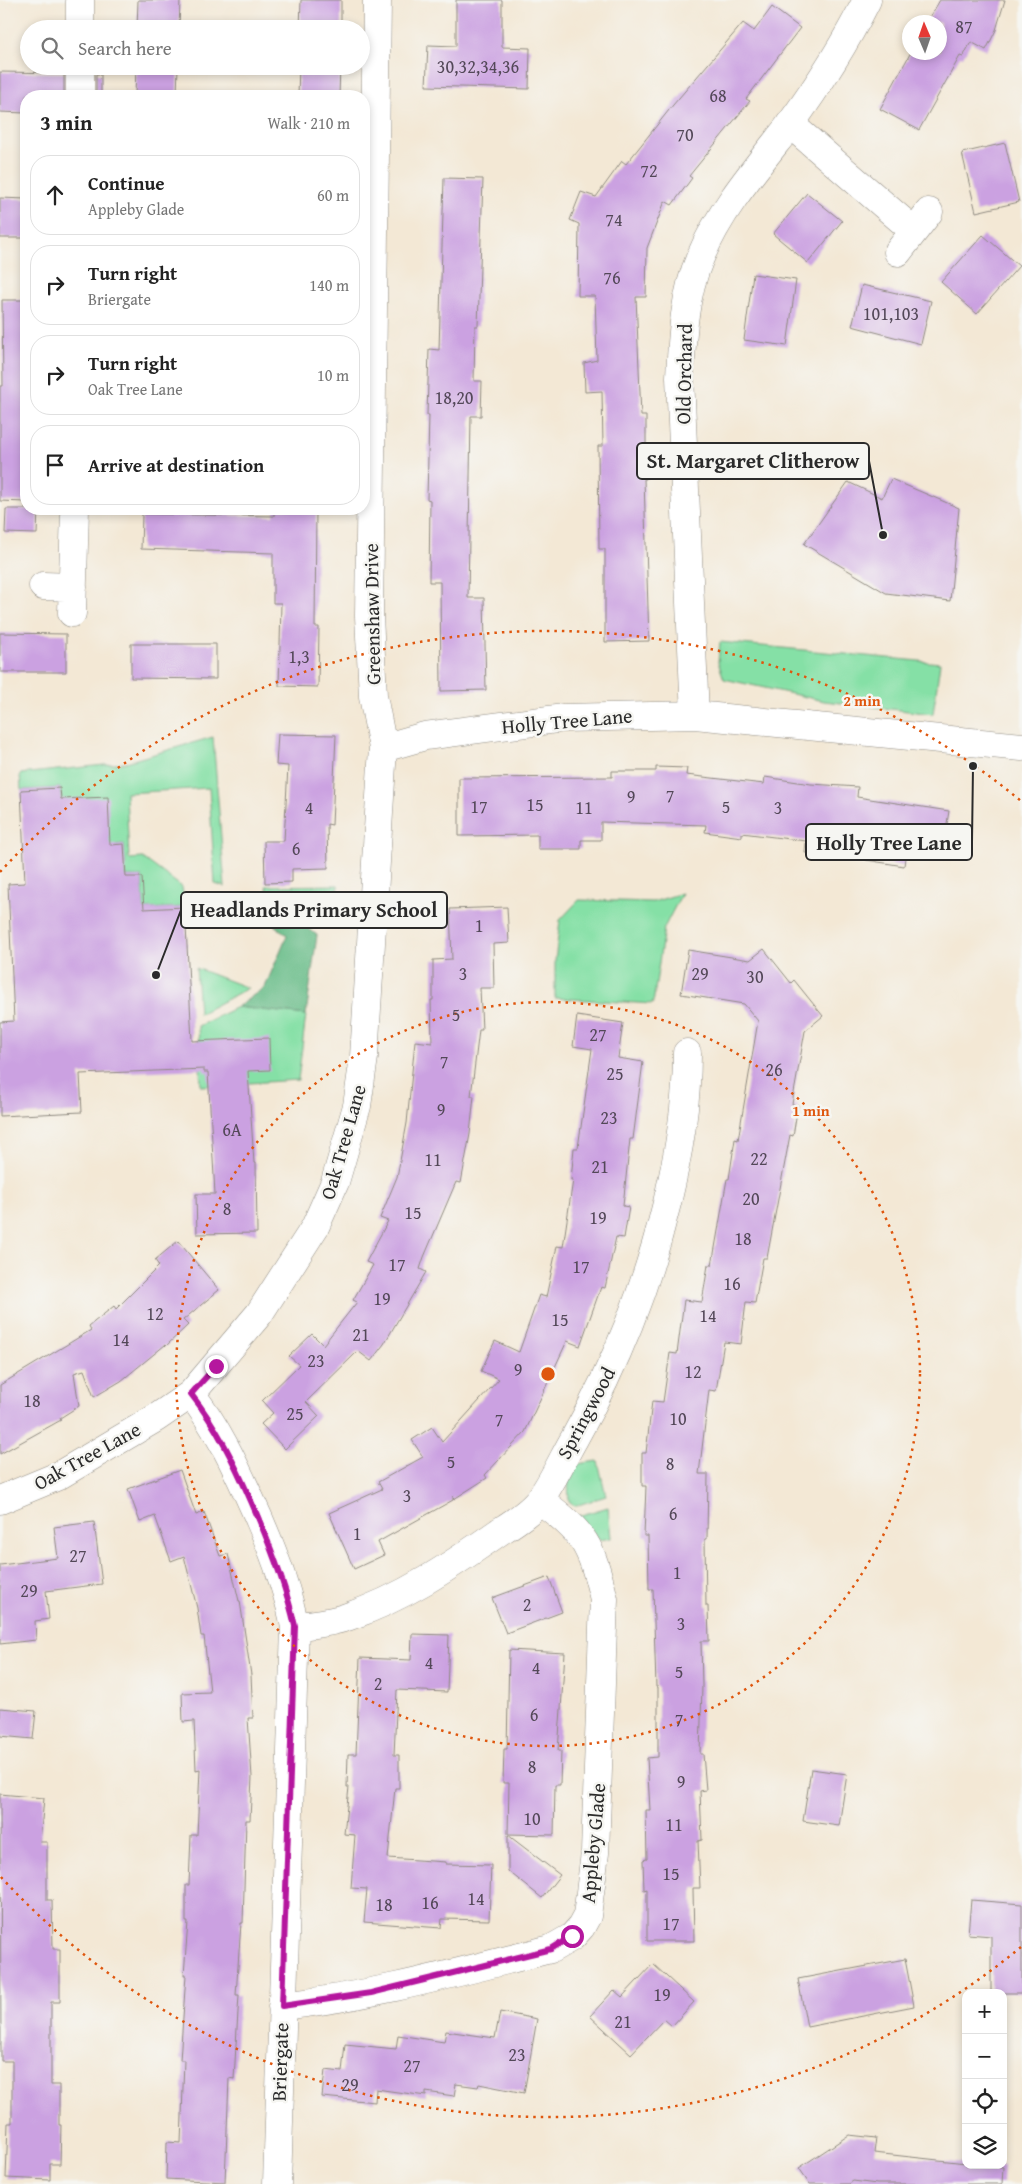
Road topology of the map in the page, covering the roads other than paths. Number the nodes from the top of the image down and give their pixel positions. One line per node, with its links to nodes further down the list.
1 (377, 0): 7 (street, Greenshaw Drive)
2 (867, 0): 5 (street, Old Orchard)
3 (80, 75): 4 (street)
4 (80, 90)
5 (790, 124): 6 (street); 11 (street, Old Orchard)
6 (898, 252)
7 (370, 264)
8 (75, 515): 10 (street)
9 (369, 515): 13 (street, Greenshaw Drive)
10 (43, 586)
11 (694, 715): 12 (street, Holly Tree Lane); 13 (street, Holly Tree Lane)
12 (1022, 747)
13 (383, 748): 15 (street, Oak Tree Lane)
14 (687, 1053): 17 (street, Springwood)
15 (191, 1394): 16 (street, Oak Tree Lane); 18 (street, Briergate)
16 (0, 1500)
17 (540, 1500): 18 (street, Springwood); 19 (street, Appleby Glade)
18 (295, 1626): 19 (street, Briergate)
19 (282, 2006): 20 (street, Briergate)
20 (277, 2184)

